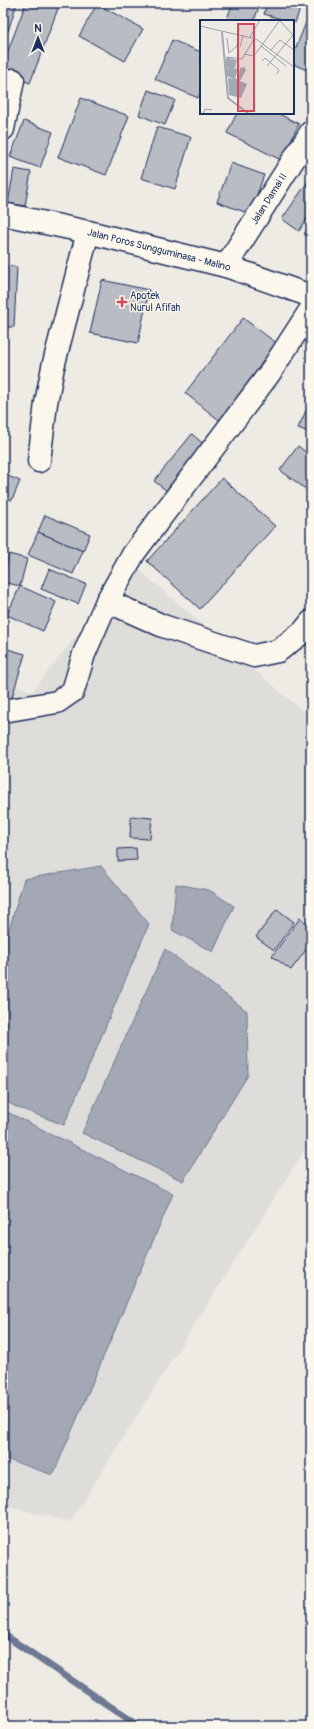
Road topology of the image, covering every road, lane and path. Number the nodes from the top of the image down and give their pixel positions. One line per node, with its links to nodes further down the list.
1 (13, 80): 2 (street)
2 (3, 129)
3 (311, 132): 6 (street, Jalan Damai II)
4 (3, 214): 5 (street, Jalan Poros Sungguminasa - Malino)
5 (88, 232): 6 (street, Jalan Poros Sungguminasa - Malino); 9 (street)
6 (226, 266): 7 (street, Jalan Poros Sungguminasa - Malino)
7 (311, 296)
8 (311, 308): 10 (street)
9 (39, 461)
10 (107, 601): 11 (street); 12 (street)
11 (311, 622)
12 (3, 711)

